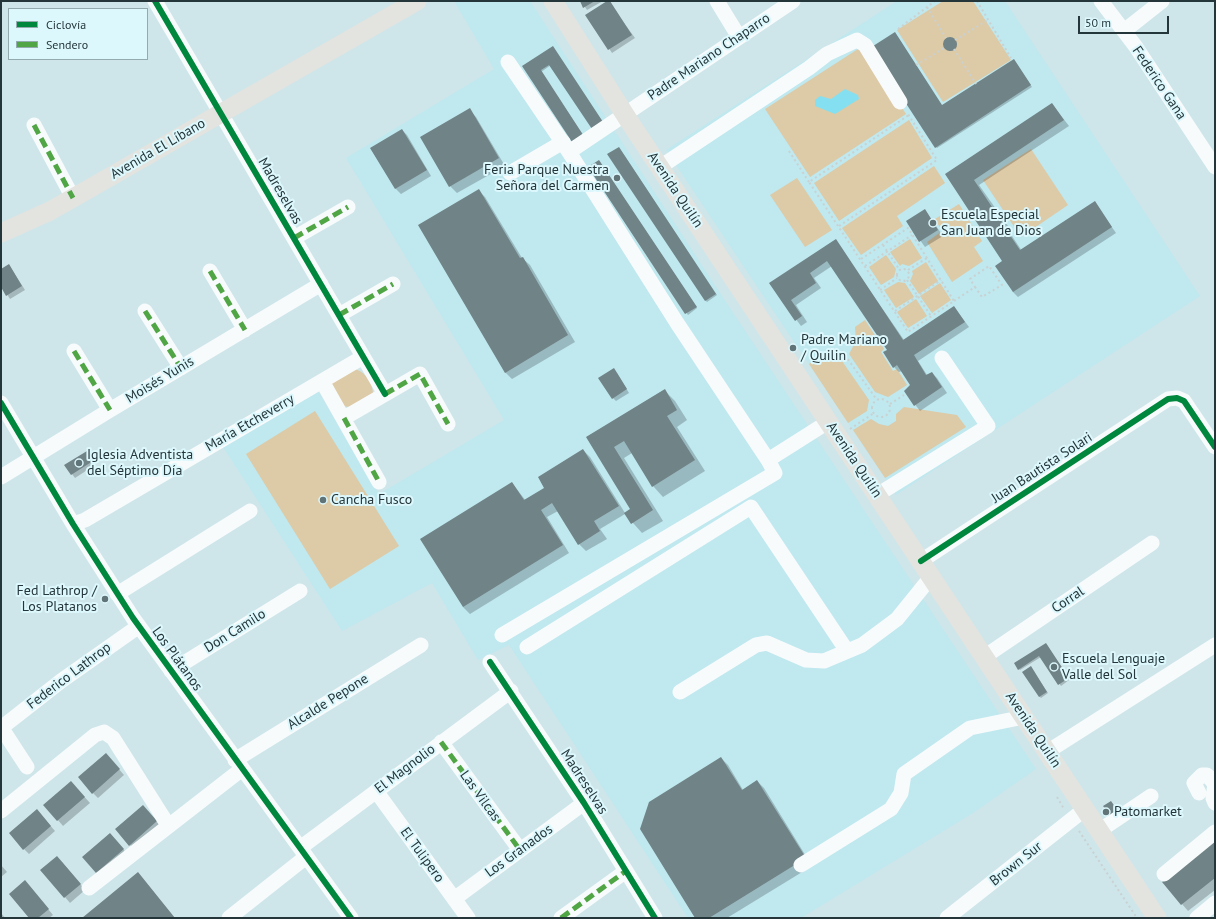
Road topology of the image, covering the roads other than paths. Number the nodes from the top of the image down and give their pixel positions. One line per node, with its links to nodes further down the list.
1 (155, 1): 12 (street, Madreselvas)
2 (417, 1): 12 (main road, Avenida El Líbano)
3 (553, 1): 13 (main road, Avenida Quilín)
4 (717, 1): 9 (street)
5 (793, 1): 9 (street, Padre Mariano Chaparro)
6 (1102, 1): 8 (street, Federico Gana)
7 (1162, 1): 8 (street)
8 (1124, 31): 17 (street, Federico Gana)
9 (739, 38): 13 (street, Padre Mariano Chaparro)
10 (508, 62): 15 (street)
11 (900, 102): 16 (street)
12 (221, 113): 19 (main road, Avenida El Líbano); 22 (street, Madreselvas)
13 (624, 114): 15 (street, Padre Mariano Chaparro); 16 (main road, Avenida Quilín)
14 (34, 125): 19 (street)
15 (566, 147): 18 (street, Padre Mariano Chaparro); 42 (street)
16 (660, 167): 38 (main road, Avenida Quilín)
17 (1215, 167)
18 (510, 173)
19 (73, 198): 21 (main road, Avenida El Líbano)
20 (348, 208): 22 (street)
21 (1, 232)
22 (294, 238): 24 (street, Madreselvas)
23 (210, 271): 28 (street)
24 (321, 284): 27 (street, Madreselvas); 28 (street, Moisés Yunis)
25 (393, 284): 27 (street)
26 (145, 311): 32 (street)
27 (339, 315): 30 (street, Madreselvas)
28 (245, 330): 32 (street, Moisés Yunis)
29 (74, 351): 36 (street)
30 (363, 357): 33 (street, María Etcheverry); 34 (street, Madreselvas)
31 (942, 358): 45 (street)
32 (181, 368): 36 (street, Moisés Yunis)
33 (322, 381): 37 (street); 47 (street, María Etcheverry)
34 (385, 394): 37 (street); 39 (street)
35 (1, 403): 41 (street, Los Plátanos)
36 (110, 410): 41 (street, Moisés Yunis)
37 (344, 418): 44 (street)
38 (828, 422): 42 (street); 45 (main road, Avenida Quilín)
39 (448, 424)
40 (1215, 447): 49 (street, Juan Bautista Solari)
41 (34, 457): 43 (street, Moisés Yunis); 47 (street, Los Plátanos)
42 (768, 460): 54 (street)
43 (1, 477)
44 (379, 482)
45 (877, 495): 49 (main road, Avenida Quilín)
46 (250, 511): 52 (street)
47 (73, 524): 52 (street, Los Plátanos)
48 (1152, 543): 59 (street, Corral)
49 (921, 561): 50 (main road, Avenida Quilín)
50 (931, 577): 58 (street); 59 (main road, Avenida Quilín)
51 (300, 591): 61 (street, Don Camilo)
52 (117, 594): 53 (street, Los Plátanos)
53 (139, 626): 61 (street, Los Plátanos); 65 (street, Federico Lathrop)
54 (502, 635)
55 (421, 645): 68 (street, Alcalde Pepone)
56 (1215, 645): 67 (street)
57 (527, 647): 58 (street)
58 (847, 651): 63 (street)
59 (984, 657): 64 (main road, Avenida Quilín)
60 (490, 662): 62 (street, Madreselvas)
61 (171, 671): 68 (street, Los Plátanos)
62 (511, 691): 66 (street, El Magnolio); 73 (street, Madreselvas)
63 (680, 692)
64 (1024, 717): 67 (main road, Avenida Quilín); 82 (street)
65 (1, 728): 69 (street)
66 (440, 742): 70 (street, El Magnolio); 80 (street, Las Vilcas)
67 (1048, 752): 76 (main road, Avenida Quilín)
68 (238, 765): 77 (street, Alcalde Pepone); 81 (street, Los Plátanos)
69 (27, 767)
70 (376, 791): 81 (street, El Magnolio); 86 (street, El Tulipero)
71 (1199, 793): 74 (street)
72 (1151, 796): 78 (street)
73 (584, 803): 80 (street, Los Granados); 83 (street, Madreselvas)
74 (1215, 803)
75 (1, 811): 77 (street)
76 (1074, 813): 78 (main road, Avenida Quilín); 93 (street, Brown Sur)
77 (168, 825): 85 (street, Alcalde Pepone)
78 (1100, 831): 94 (main road, Avenida Quilín)
79 (1215, 832): 84 (street)
80 (520, 850): 86 (street, Los Granados)
81 (303, 852): 88 (street, El Magnolio); 89 (street, Los Plátanos)
82 (801, 865)
83 (626, 871): 91 (street); 92 (street, Madreselvas)
84 (1164, 874)
85 (89, 888)
86 (454, 899): 90 (street, El Tulipero)
87 (1215, 904): 95 (street)
88 (229, 918)
89 (351, 918)
90 (468, 918)
91 (562, 918)
92 (655, 918)
93 (946, 918)
94 (1157, 918)
95 (1197, 918)

